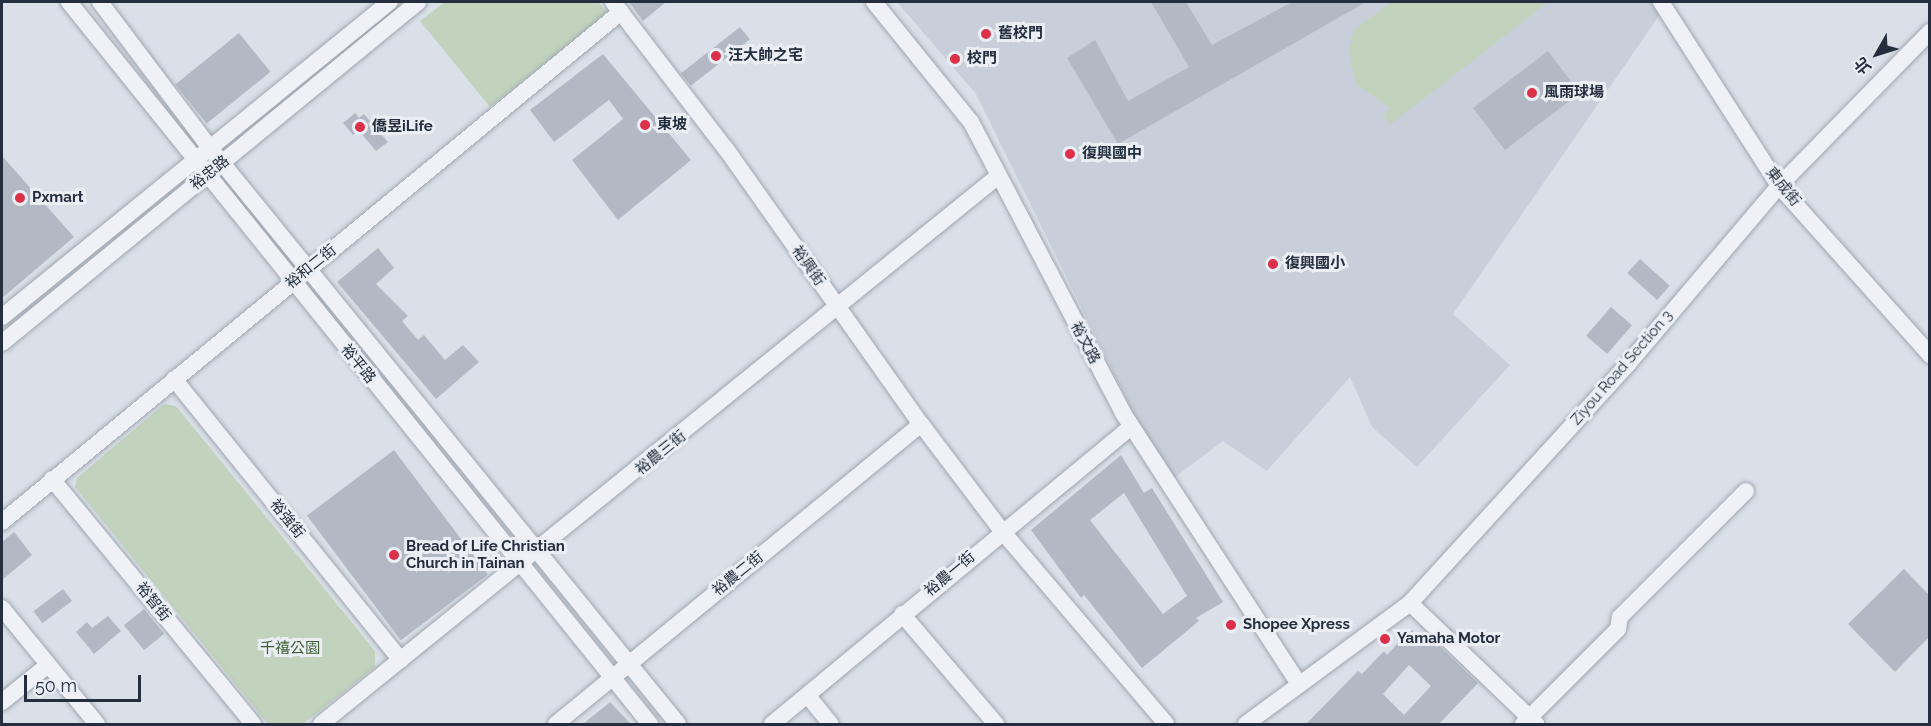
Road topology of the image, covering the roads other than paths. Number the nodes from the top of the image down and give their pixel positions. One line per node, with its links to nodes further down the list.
1 (69, 2): 10 (street, 裕平路)
2 (99, 2): 9 (street, 裕平路)
3 (390, 2): 9 (street, 裕忠路)
4 (418, 2): 11 (street, 裕忠路)
5 (874, 2): 13 (street, 裕文路)
6 (1661, 2): 14 (street, 東成街)
7 (617, 7): 15 (street, 裕和二街); 17 (street, 裕興街)
8 (1929, 32): 14 (street, Ziyou Road Section 3)
9 (210, 148): 10 (street, 裕忠路); 11 (street, 裕平路)
10 (194, 161): 12 (street, 裕平路); 18 (street, 裕忠路)
11 (223, 163): 12 (street, 裕忠路); 15 (street, 裕平路)
12 (206, 176): 16 (street, 裕平路); 19 (street, 裕忠路)
13 (997, 177): 17 (street, 裕農三街); 23 (street, 裕文路)
14 (1779, 186): 20 (street, 東成街); 30 (street, Ziyou Road Section 3)
15 (309, 268): 16 (street, 裕和二街); 28 (street, 裕平路)
16 (292, 282): 21 (street, 裕和二街); 29 (street, 裕平路)
17 (836, 306): 22 (street, 裕興街); 28 (street, 裕農三街)
18 (2, 317)
19 (2, 343)
20 (1929, 355)
21 (174, 379): 24 (street, 裕和二街); 33 (street, 裕強街)
22 (921, 424): 27 (street, 裕興街); 34 (street, 裕農二街)
23 (1131, 427): 27 (street, 裕農一街); 37 (street, 裕文路)
24 (52, 479): 26 (street, 裕和二街); 42 (street, 裕智街)
25 (1746, 491): 40 (street)
26 (2, 522)
27 (1002, 531): 32 (street, 裕農一街); 50 (street, 裕興街)
28 (538, 549): 29 (street, 裕農三街); 34 (street, 裕平路)
29 (519, 564): 33 (street, 裕農三街); 36 (street, 裕平路)
30 (1410, 603): 37 (street, Ziyou Road Section 3); 40 (street)
31 (2, 609): 35 (street)
32 (902, 614): 38 (street, 裕農一街); 49 (street)
33 (401, 660): 43 (street, 裕農三街)
34 (629, 663): 36 (street, 裕農二街); 46 (street, 裕平路)
35 (48, 665): 39 (street); 41 (street)
36 (611, 677): 44 (street, 裕農二街); 45 (street, 裕平路)
37 (1299, 684): 51 (street, Ziyou Road Section 3)
38 (808, 696): 47 (street, 裕農一街); 48 (street)
39 (2, 702)
40 (1530, 722)
41 (97, 724)
42 (253, 724)
43 (321, 724)
44 (556, 724)
45 (650, 724)
46 (678, 724)
47 (772, 724)
48 (831, 724)
49 (996, 724)
50 (1166, 724)
51 (1246, 724)

